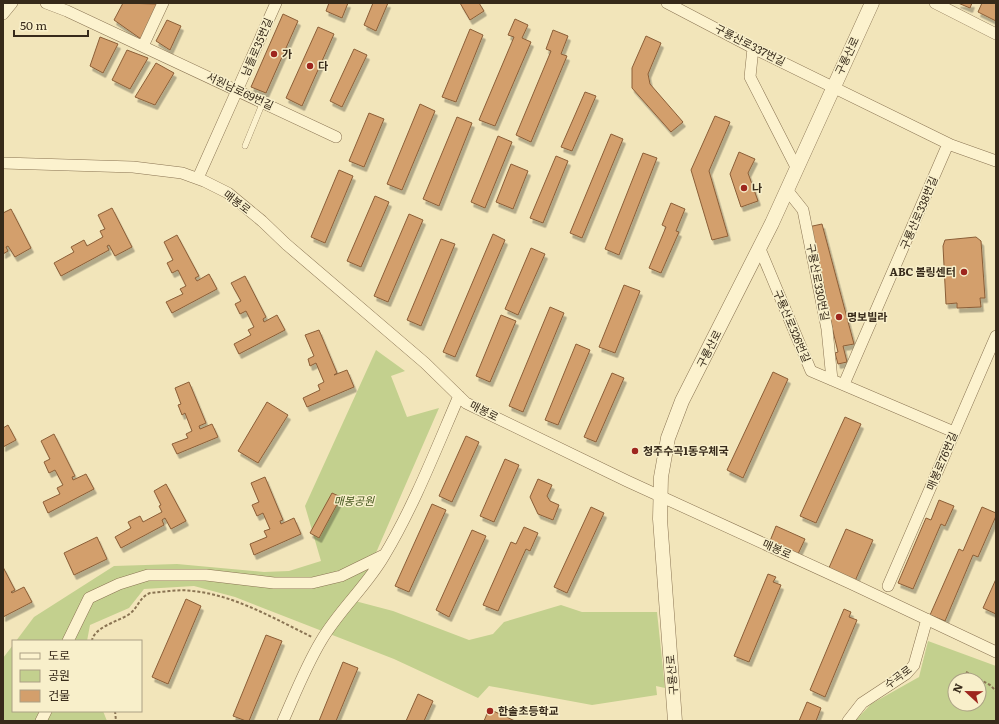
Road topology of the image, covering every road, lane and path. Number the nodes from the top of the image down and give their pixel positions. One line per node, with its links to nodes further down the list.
1 (12, 3): 8 (street)
2 (46, 3): 10 (street, 서원남로69번길)
3 (163, 3): 10 (street)
4 (276, 3): 13 (street, 남들로35번길)
5 (668, 3): 11 (street, 구룡산로337번길)
6 (872, 3): 12 (street, 구룡산로)
7 (935, 3): 9 (street)
8 (3, 14)
9 (996, 34)
10 (143, 46): 13 (street, 서원남로69번길)
11 (753, 48): 12 (street, 구룡산로337번길); 20 (street)
12 (833, 86): 16 (street); 20 (street, 구룡산로)
13 (238, 90): 14 (street, 서원남로69번길); 21 (street, 남들로35번길)
14 (263, 102): 15 (street, 서원남로69번길); 17 (lane)
15 (336, 137)
16 (948, 144): 18 (street); 26 (street, 구룡산로338번길)
17 (245, 146)
18 (996, 161)
19 (3, 163): 21 (street, 매봉로)
20 (797, 169): 22 (street, 구룡산로)
21 (198, 178): 27 (street, 매봉로)
22 (787, 190): 23 (street, 구룡산로); 25 (street, 구룡산로330번길)
23 (760, 249): 25 (street, 구룡산로326번길); 29 (street, 구룡산로)
24 (996, 336): 28 (street, 매봉로76번길)
25 (832, 380): 26 (street, 구룡산로326번길)
26 (844, 384): 28 (street, 구룡산로326번길)
27 (459, 396): 29 (street, 매봉로); 30 (street)
28 (954, 432): 31 (street, 매봉로76번길)
29 (661, 496): 32 (street, 매봉로); 42 (street, 구룡산로)
30 (385, 555): 33 (street); 35 (street)
31 (888, 586)
32 (927, 619): 36 (street, 매봉로); 43 (street, 수곡로)
33 (68, 640)
34 (92, 640): 35 (path)
35 (321, 641): 41 (street)
36 (996, 652)
37 (987, 683): 38 (path)
38 (996, 691)
39 (46, 712): 40 (street)
40 (41, 721)
41 (283, 721)
42 (675, 721)
43 (848, 721)

